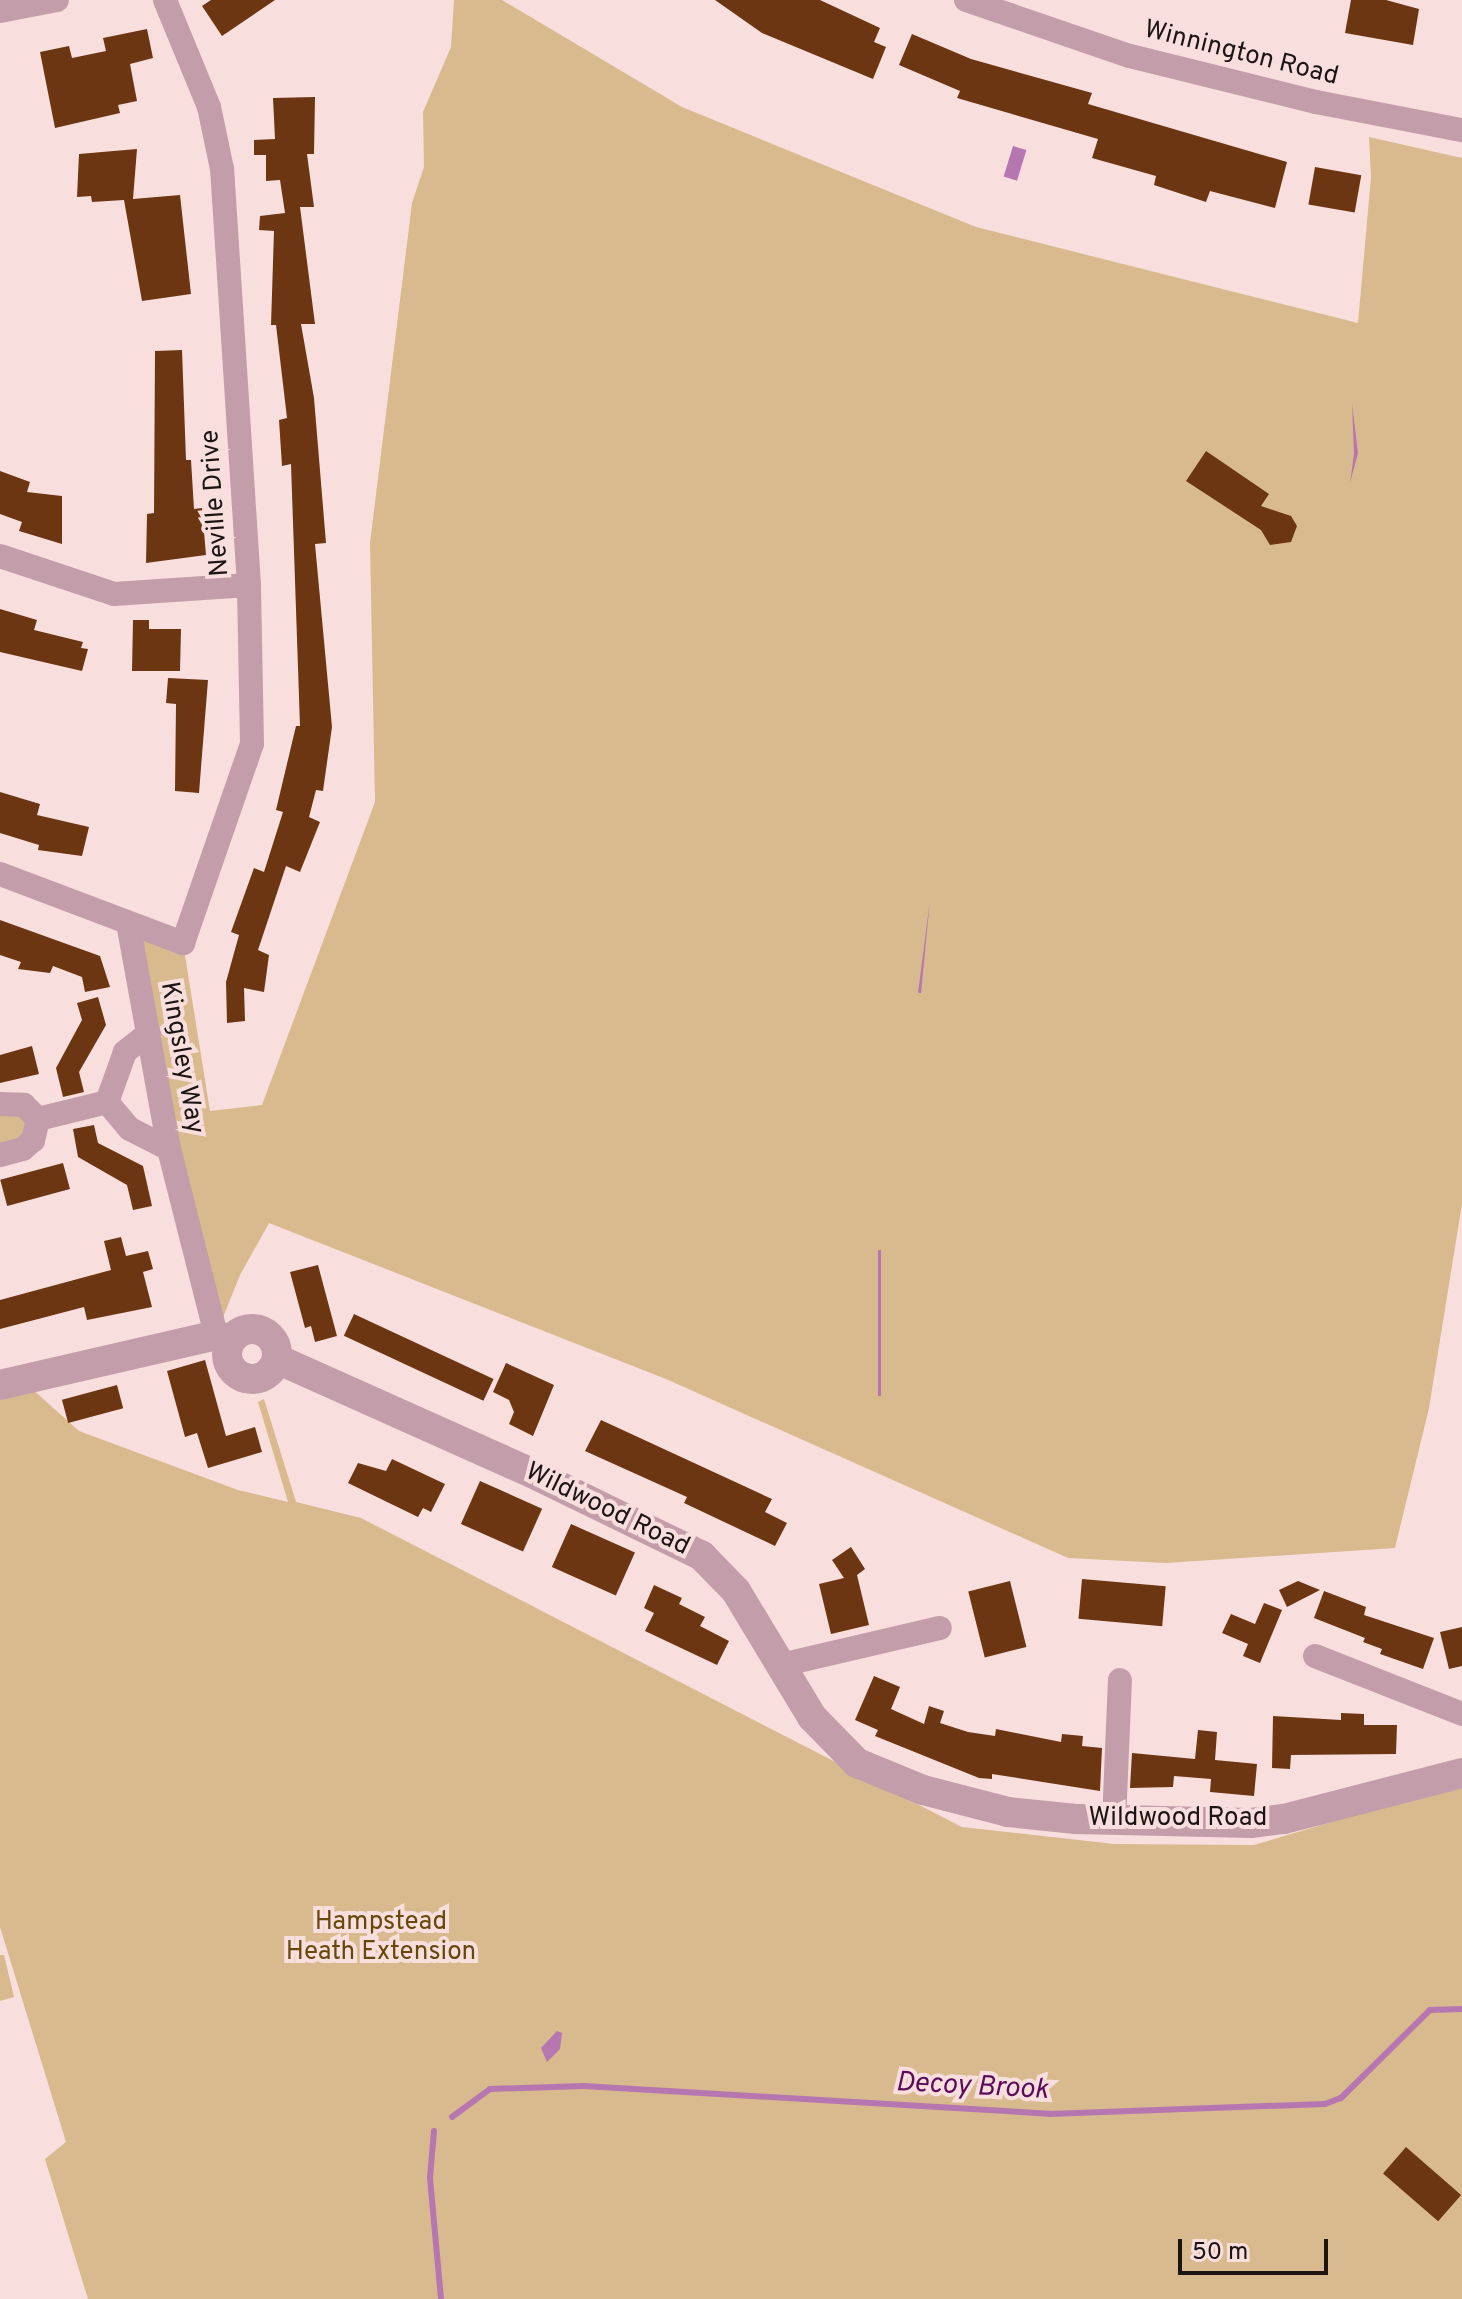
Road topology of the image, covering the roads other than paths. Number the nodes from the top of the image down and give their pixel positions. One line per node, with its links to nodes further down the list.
1 (57, 0): 4 (street)
2 (165, 0): 7 (street, Neville Drive)
3 (966, 0): 5 (street, Winnington Road)
4 (0, 11)
5 (1462, 130)
6 (0, 556): 7 (street)
7 (249, 585): 9 (street, Neville Drive)
8 (0, 874): 9 (street)
9 (128, 923): 10 (street, Kingsley Way)
10 (149, 1033): 11 (street); 14 (street, Kingsley Way)
11 (107, 1102): 13 (street); 14 (street)
12 (0, 1104): 13 (street)
13 (38, 1119): 15 (street)
14 (169, 1149): 16 (street, Kingsley Way)
15 (0, 1155)
16 (224, 1338): 17 (street); 20 (street, Wildwood Road)
17 (0, 1385)
18 (940, 1628): 20 (street)
19 (1315, 1656): 22 (street)
20 (781, 1665): 24 (street, Wildwood Road)
21 (1120, 1680): 24 (street)
22 (1462, 1714)
23 (1462, 1773): 24 (street, Wildwood Road)
24 (1114, 1822)

